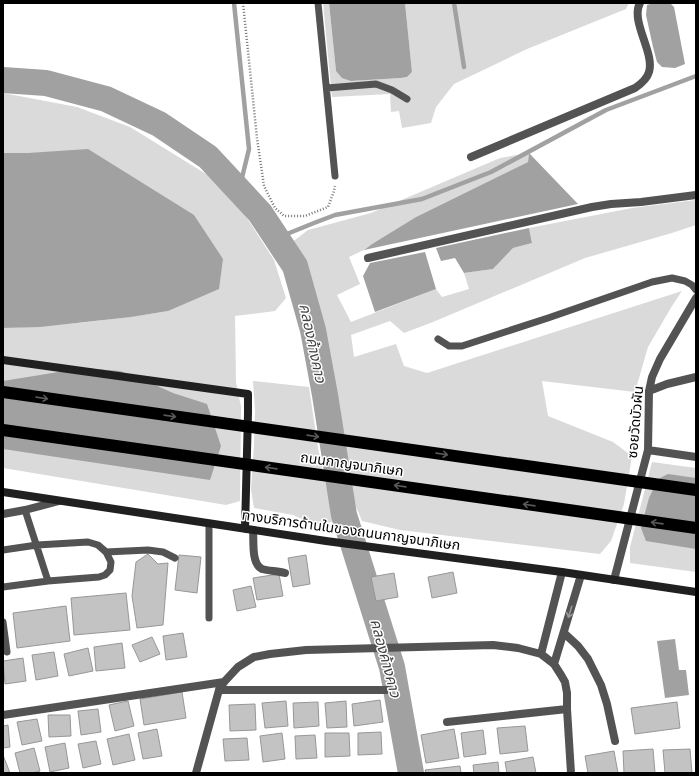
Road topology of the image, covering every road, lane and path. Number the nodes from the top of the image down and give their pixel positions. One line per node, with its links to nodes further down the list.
1 (243, 3): 7 (path)
2 (318, 3): 4 (lane)
3 (640, 3): 6 (street)
4 (326, 88): 5 (lane); 7 (lane)
5 (406, 99)
6 (471, 157)
7 (335, 176)
8 (696, 195): 9 (street)
9 (368, 258)
10 (696, 290): 12 (lane)
11 (696, 298): 15 (street, ซอยวัดบัวผัน)
12 (438, 339)
13 (3, 360): 27 (main road)
14 (696, 377): 15 (street)
15 (649, 391): 18 (street, ซอยวัดบัวผัน)
16 (3, 392): 20 (highway, ถนนกาญจนาภิเษก, one-way to 20)
17 (3, 430): 26 (highway, ถนนกาญจนาภิเษก, one-way to 17)
18 (648, 450): 19 (street); 35 (street, ซอยวัดบัวผัน)
19 (696, 457)
20 (696, 490)
21 (3, 492): 22 (main road, ทางบริการด้านในของถนนกาญจนาภิเษก)
22 (60, 500): 23 (street); 25 (main road, ทางบริการด้านในของถนนกาญจนาภิเษก)
23 (25, 510): 24 (street); 28 (lane)
24 (3, 514)
25 (209, 524): 27 (main road, ทางบริการด้านในของถนนกาญจนาภิเษก); 39 (lane)
26 (696, 528)
27 (249, 530): 32 (main road, ทางบริการด้านในของถนนกาญจนาภิเษก); 33 (street)
28 (37, 545): 29 (lane); 30 (lane); 36 (lane)
29 (3, 550)
30 (106, 552): 31 (lane); 36 (lane)
31 (175, 558)
32 (562, 572): 34 (main road, ทางบริการด้านในของถนนกาญจนาภิเษก); 43 (street)
33 (285, 573)
34 (581, 575): 35 (main road, ทางบริการด้านในของถนนกาญจนาภิเษก); 41 (street, one-way to 41)
35 (614, 580): 38 (main road, ทางบริการด้านในของถนนกาญจนาภิเษก)
36 (48, 581): 37 (lane)
37 (3, 587)
38 (696, 592)
39 (208, 618)
40 (3, 622): 42 (lane)
41 (564, 633): 44 (street); 51 (street)
42 (7, 652)
43 (541, 654): 44 (street); 45 (street)
44 (554, 664): 48 (street)
45 (224, 682): 46 (street); 49 (street)
46 (219, 690): 47 (street); 52 (street)
47 (389, 690)
48 (567, 709): 50 (street); 53 (street)
49 (3, 715)
50 (447, 722)
51 (615, 741)
52 (196, 773)
53 (572, 773)

